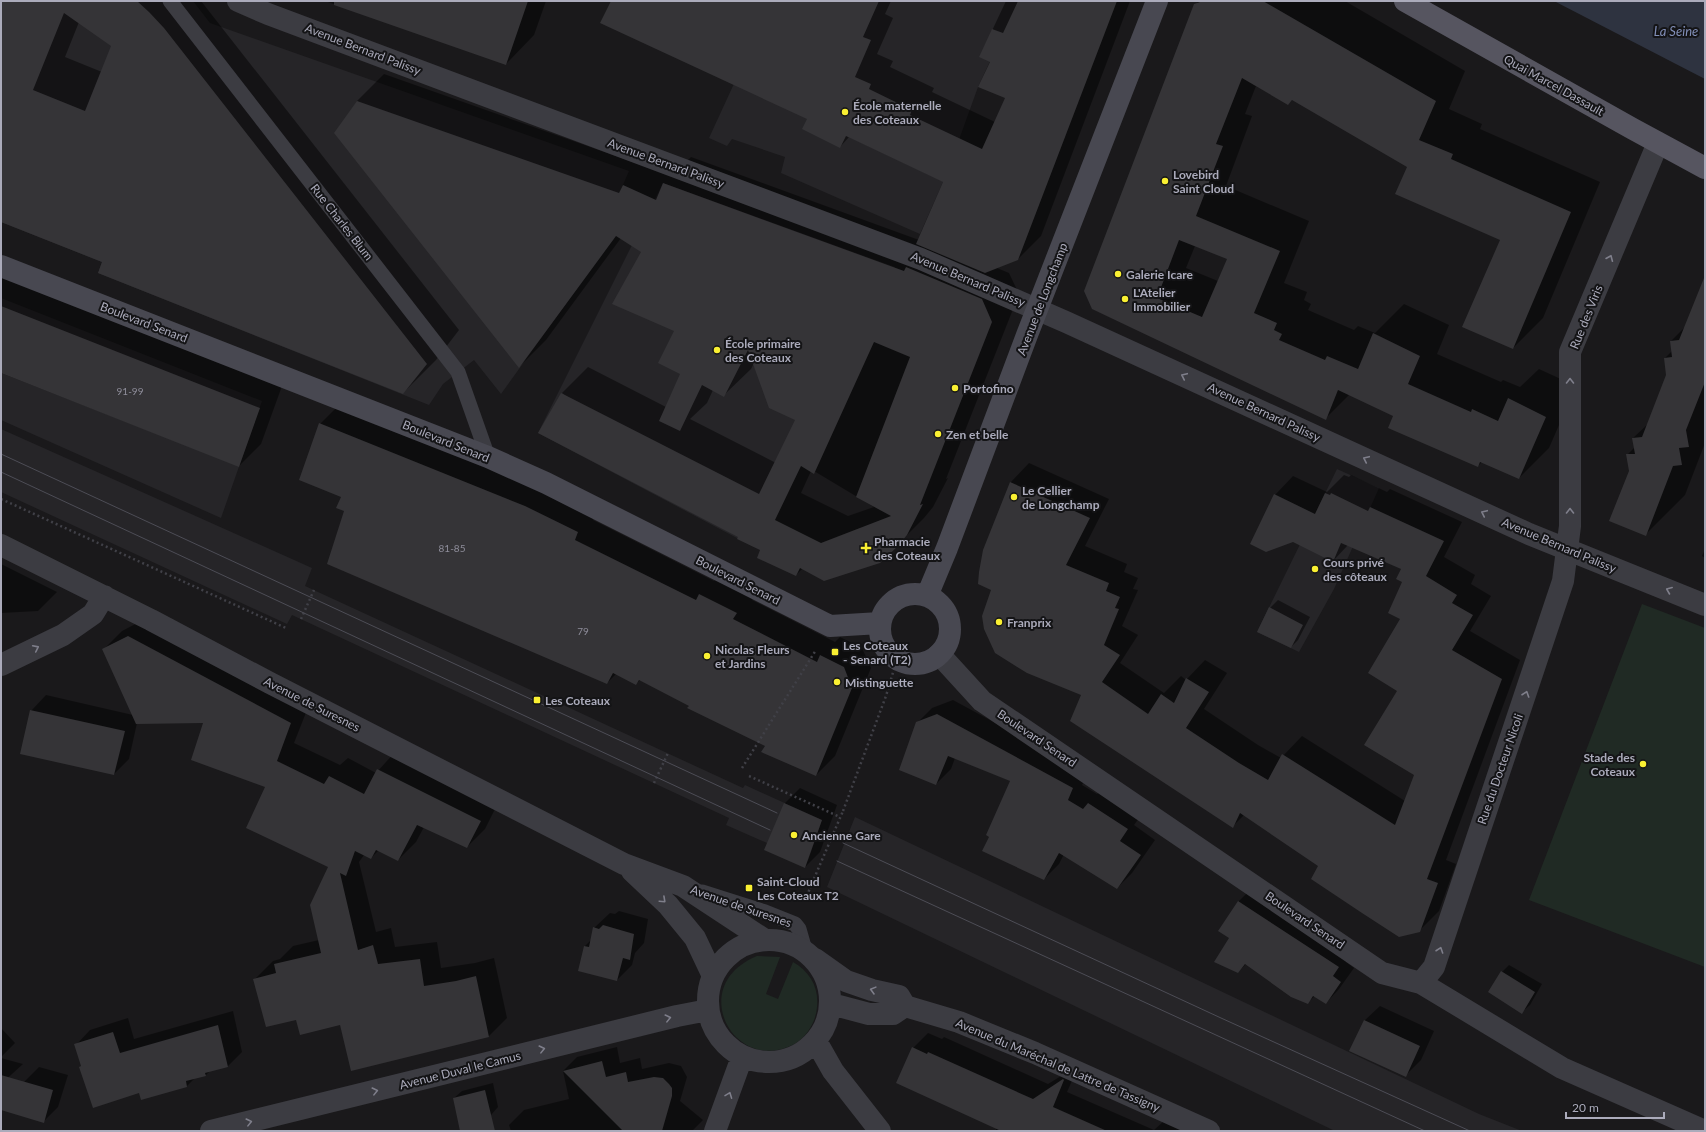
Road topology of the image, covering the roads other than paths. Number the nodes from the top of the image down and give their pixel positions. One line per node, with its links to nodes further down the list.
1 (170, 1): 9 (lane, Rue Charles Blum)
2 (238, 1): 8 (street, Avenue Bernard Palissy)
3 (1157, 1): 8 (street, Avenue de Longchamp)
4 (1405, 1): 5 (main road, Quai Marcel Dassault)
5 (1658, 143): 6 (main road, Quai Marcel Dassault); 11 (street, Rue des Viris, one-way to 5)
6 (1705, 168)
7 (1, 266): 9 (street, Boulevard Senard)
8 (1037, 309): 11 (street, Avenue Bernard Palissy, one-way to 8); 13 (street, Avenue de Longchamp)
9 (488, 457): 15 (street, Boulevard Senard)
10 (1, 545): 12 (street, Avenue de Suresnes)
11 (1567, 549): 14 (street, Avenue Bernard Palissy, one-way to 11); 23 (street, Rue du Docteur Nicoli, one-way to 11)
12 (104, 596): 17 (street, one-way to 12); 18 (street, Avenue de Suresnes)
13 (927, 596): 15 (street); 16 (street)
14 (1705, 605)
15 (880, 623): 16 (street)
16 (939, 654): 23 (street, Boulevard Senard)
17 (1, 664)
18 (624, 864): 19 (street, Avenue de Suresnes); 22 (street, Avenue de Suresnes, one-way to 22)
19 (683, 886): 20 (street, Avenue de Suresnes); 21 (lane, Avenue de Suresnes)
20 (765, 940): 21 (street); 22 (street)
21 (810, 955): 24 (street); 25 (street, Avenue du Maréchal de Lattre de Tassigny, one-way to 21)
22 (713, 976): 26 (street)
23 (1421, 983): 33 (street, Boulevard Senard)
24 (831, 1004): 25 (street); 27 (street)
25 (905, 1006): 32 (street, Avenue du Maréchal de Lattre de Tassigny)
26 (708, 1010): 28 (street); 29 (street, Avenue Duval le Camus, one-way to 26)
27 (816, 1042): 28 (street); 31 (street)
28 (742, 1057): 30 (street, one-way to 28)
29 (211, 1131)
30 (715, 1131)
31 (880, 1131)
32 (1209, 1131)
33 (1705, 1131)

